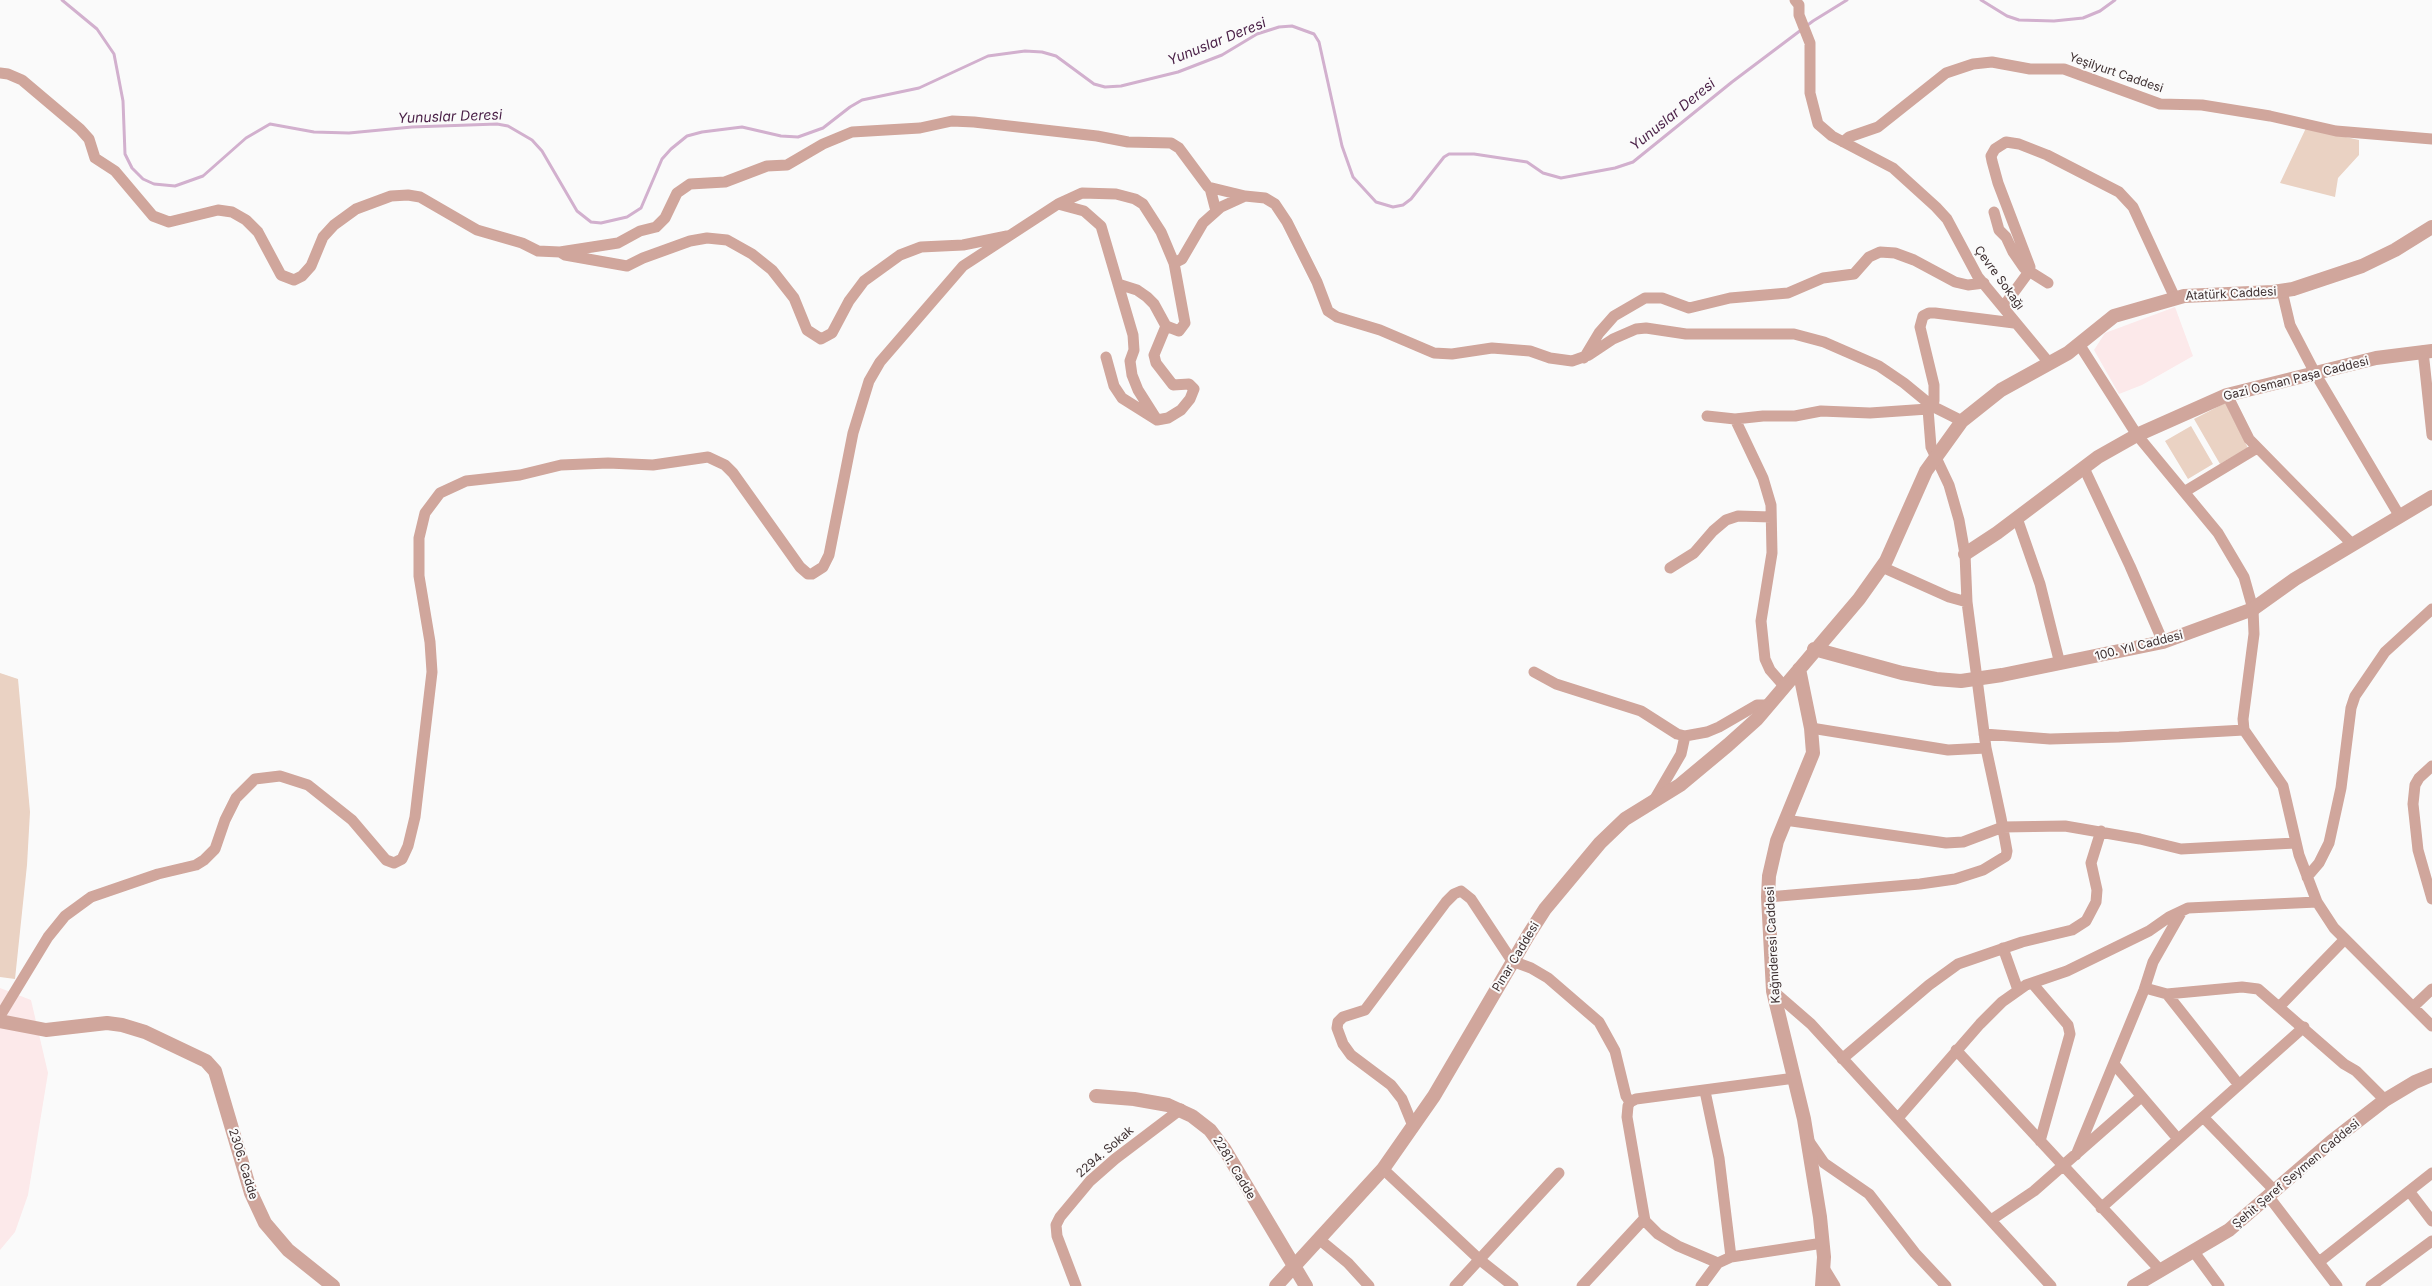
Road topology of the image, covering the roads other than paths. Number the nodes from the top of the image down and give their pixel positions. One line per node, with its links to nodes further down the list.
1 (1794, 0): 4 (street, Çevre Sokağı)
2 (0, 73): 12 (street)
3 (2432, 139): 4 (street, Yeşilyurt Caddesi)
4 (1843, 142): 15 (street, Çevre Sokağı)
5 (1210, 188): 6 (street); 8 (street); 12 (street)
6 (1245, 196): 8 (street); 26 (street)
7 (1058, 204): 11 (street); 13 (street); 17 (street)
8 (1216, 211): 13 (street)
9 (1994, 212): 14 (street)
10 (2432, 227): 18 (street, Atatürk Caddesi)
11 (1010, 236): 12 (street); 87 (street)
12 (560, 252)
13 (1174, 262): 22 (street)
14 (2028, 272): 16 (street); 19 (street); 20 (street)
15 (1984, 283): 20 (street, Çevre Sokağı); 26 (street)
16 (2048, 283)
17 (1118, 284): 22 (street); 33 (street)
18 (2282, 291): 19 (street, Atatürk Caddesi); 28 (street)
19 (2175, 298): 23 (street, Atatürk Caddesi)
20 (2003, 307): 21 (street, Çevre Sokağı)
21 (2014, 323): 27 (street, Çevre Sokağı); 30 (street)
22 (1166, 326): 33 (street)
23 (2079, 344): 27 (street, Atatürk Caddesi); 36 (street)
24 (2428, 351): 28 (street, Gazi Osman Paşa Caddesi); 35 (street)
25 (1106, 357): 33 (street)
26 (1584, 358): 30 (street)
27 (2050, 364): 34 (street, Atatürk Caddesi)
28 (2315, 373): 29 (street, Gazi Osman Paşa Caddesi); 42 (street)
29 (2227, 395): 36 (street, Gazi Osman Paşa Caddesi); 37 (street)
30 (1930, 408): 32 (street); 34 (street); 38 (street)
31 (1706, 416): 32 (street)
32 (1735, 419): 43 (street)
33 (1157, 420)
34 (1962, 421): 38 (street, Atatürk Caddesi)
35 (2432, 434)
36 (2137, 435): 39 (street, Gazi Osman Paşa Caddesi); 40 (street)
37 (2257, 448): 40 (street); 45 (street)
38 (1934, 456): 46 (street); 47 (street, Atatürk Caddesi)
39 (2084, 468): 44 (street, Gazi Osman Paşa Caddesi); 52 (street)
40 (2184, 492): 50 (street)
41 (2432, 497): 42 (street, 100. Yıl Caddesi)
42 (2399, 515): 45 (street, 100. Yıl Caddesi)
43 (1771, 517): 48 (street); 58 (street)
44 (2017, 518): 46 (street, Gazi Osman Paşa Caddesi); 54 (street)
45 (2352, 544): 50 (street, 100. Yıl Caddesi)
46 (1965, 554): 49 (street)
47 (1882, 567): 49 (street); 53 (street, Pınar Caddesi)
48 (1670, 568)
49 (1967, 602): 57 (street)
50 (2252, 609): 52 (street, 100. Yıl Caddesi); 61 (street)
51 (2432, 609): 71 (street)
52 (2163, 642): 54 (street, 100. Yıl Caddesi)
53 (1814, 649): 55 (street, Pınar Caddesi); 57 (street, 100. Yıl Caddesi)
54 (2060, 664): 57 (street, 100. Yıl Caddesi)
55 (1799, 669): 58 (street, Pınar Caddesi); 60 (street, Kağnıderesi Caddesi)
56 (1534, 672): 63 (street)
57 (1977, 680): 62 (street)
58 (1784, 686): 59 (street, Pınar Caddesi)
59 (1769, 704): 63 (street); 66 (street, Pınar Caddesi)
60 (1811, 728): 64 (street); 67 (street, Kağnıderesi Caddesi)
61 (2244, 730): 62 (street); 70 (street)
62 (1984, 734): 64 (street)
63 (1685, 736): 66 (street)
64 (1986, 748): 68 (street)
65 (2432, 766): 73 (street)
66 (1653, 802): 78 (street, Pınar Caddesi)
67 (1785, 820): 68 (street); 72 (street, Kağnıderesi Caddesi)
68 (2003, 827): 69 (street); 72 (street)
69 (2101, 831): 70 (street); 77 (street)
70 (2295, 843): 71 (street)
71 (2307, 877): 74 (street)
72 (1768, 897): 83 (street, Kağnıderesi Caddesi)
73 (2432, 899)
74 (2317, 902): 75 (street); 76 (street)
75 (2182, 911): 79 (street); 80 (street)
76 (2345, 939): 85 (street); 86 (street)
77 (2003, 948): 82 (street); 92 (street)
78 (1512, 962): 101 (street); 105 (street, Pınar Caddesi); 105 (street)
79 (2032, 983): 82 (street); 108 (street)
80 (2145, 988): 84 (street); 93 (street)
81 (2432, 989): 86 (street)
82 (2018, 990): 91 (street)
83 (1773, 991): 92 (street); 94 (street, Kağnıderesi Caddesi)
84 (2167, 994): 85 (street); 96 (street)
85 (2280, 1006): 90 (street)
86 (2413, 1007): 89 (street)
87 (0, 1016)
88 (0, 1021): 131 (street, 2306. Cadde)
89 (2432, 1026)
90 (2304, 1027): 96 (street); 100 (street)
91 (1956, 1050): 104 (street); 108 (street)
92 (1842, 1059): 104 (street)
93 (2114, 1064): 99 (street); 109 (street)
94 (1796, 1078): 97 (street); 106 (street, Kağnıderesi Caddesi)
95 (2430, 1078): 100 (street, Şehit Şeref Seymen Caddesi)
96 (2239, 1085): 103 (street)
97 (1705, 1091): 101 (street); 124 (street)
98 (1096, 1096): 102 (street, 2281. Cadde)
99 (2141, 1097): 107 (street); 109 (street)
100 (2385, 1100): 115 (street, Şehit Şeref Seymen Caddesi)
101 (1630, 1102): 117 (street)
102 (1181, 1109): 128 (street, 2281. Cadde); 132 (street, 2294. Sokak)
103 (2203, 1117): 107 (street); 115 (street)
104 (1898, 1118): 118 (street)
105 (1413, 1126): 111 (street, Pınar Caddesi)
106 (1807, 1139): 122 (street, Kağnıderesi Caddesi); 142 (street)
107 (2178, 1139): 116 (street)
108 (2040, 1141): 110 (street)
109 (2076, 1155): 110 (street)
110 (2064, 1166): 116 (street); 118 (street)
111 (1383, 1169): 120 (street, Pınar Caddesi); 125 (street)
112 (1559, 1173): 125 (street)
113 (2432, 1173): 114 (street)
114 (2409, 1191): 119 (street); 126 (street)
115 (2272, 1194): 123 (street, Şehit Şeref Seymen Caddesi); 126 (street)
116 (2101, 1208): 130 (street)
117 (1644, 1219): 127 (street); 138 (street)
118 (1991, 1220): 143 (street)
119 (2432, 1221)
120 (1320, 1240): 128 (street, Pınar Caddesi); 135 (street)
121 (2432, 1241): 147 (street)
122 (1823, 1243): 124 (street); 129 (street, Kağnıderesi Caddesi)
123 (2194, 1252): 130 (street, Şehit Şeref Seymen Caddesi); 145 (street)
124 (1731, 1257): 127 (street)
125 (1480, 1260): 136 (street); 137 (street)
126 (2319, 1262): 146 (street)
127 (1718, 1263): 139 (street)
128 (1294, 1267): 133 (street, Pınar Caddesi); 134 (street, 2281. Cadde)
129 (1824, 1268): 140 (street, Kağnıderesi Caddesi); 141 (street)
130 (2161, 1271): 144 (street, Şehit Şeref Seymen Caddesi)
131 (333, 1286)
132 (1076, 1286)
133 (1276, 1286)
134 (1306, 1286)
135 (1369, 1286)
136 (1455, 1286)
137 (1513, 1286)
138 (1582, 1286)
139 (1701, 1286)
140 (1822, 1286)
141 (1835, 1286)
142 (1946, 1286)
143 (2051, 1286)
144 (2134, 1286)
145 (2218, 1286)
146 (2336, 1286)
147 (2371, 1286)

